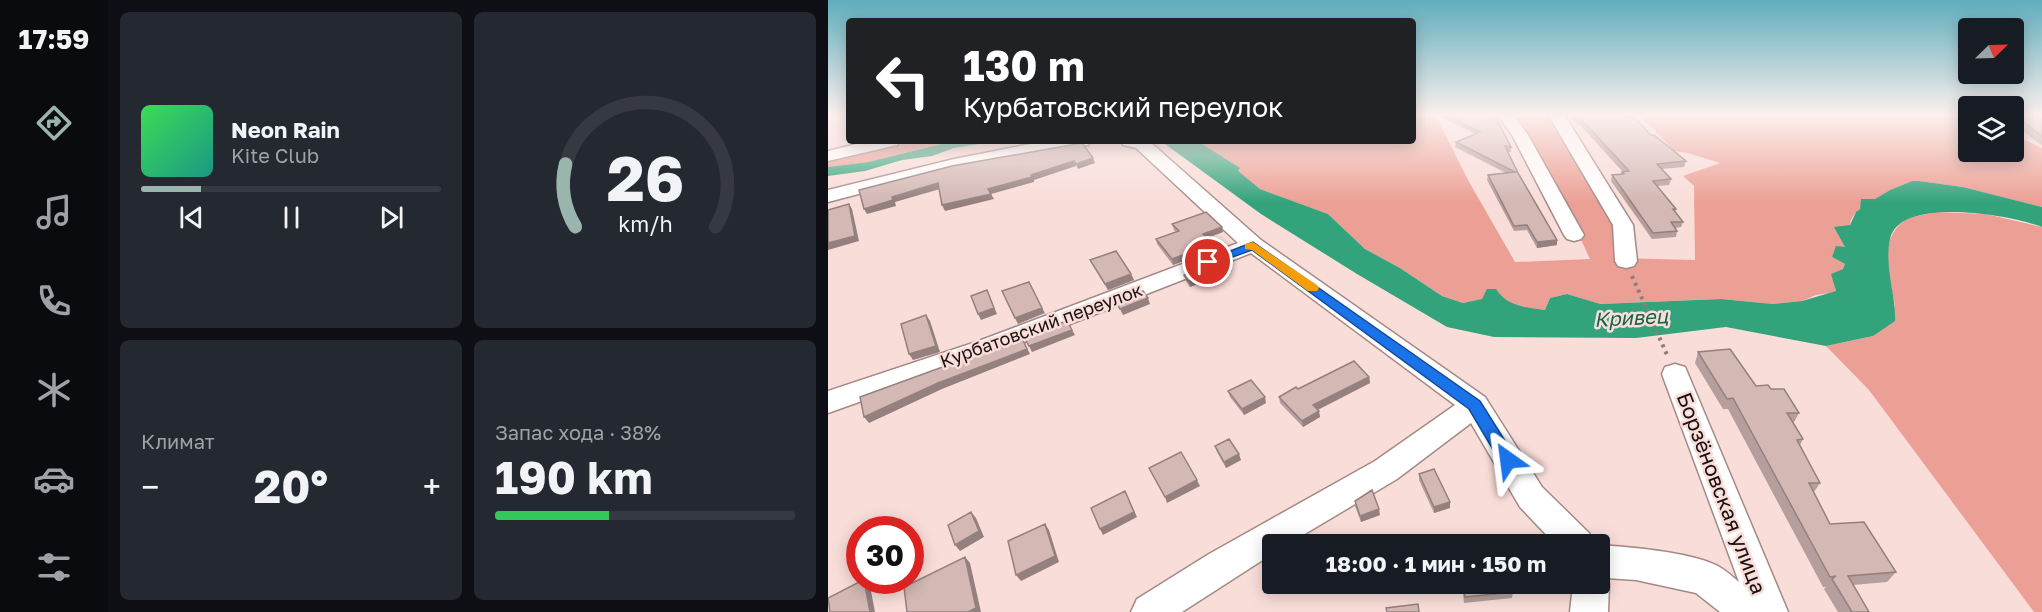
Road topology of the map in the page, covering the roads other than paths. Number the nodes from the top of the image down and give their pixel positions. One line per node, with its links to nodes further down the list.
1 (876, 145): 6 (street)
2 (1057, 145): 7 (street)
3 (1139, 145): 9 (street)
4 (1525, 145): 8 (street)
5 (1574, 145): 10 (street)
6 (828, 156)
7 (828, 196)
8 (1574, 235)
9 (1253, 245): 12 (street, Курбатовский переулок); 13 (street)
10 (1626, 261)
11 (1675, 374): 20 (street, Борзёновская улица)
12 (828, 402)
13 (1475, 405): 14 (street); 17 (street)
14 (1567, 534)
15 (1610, 562): 19 (street)
16 (1590, 594): 18 (street)
17 (1150, 612)
18 (1589, 612)
19 (1750, 612)
20 (1768, 612)

